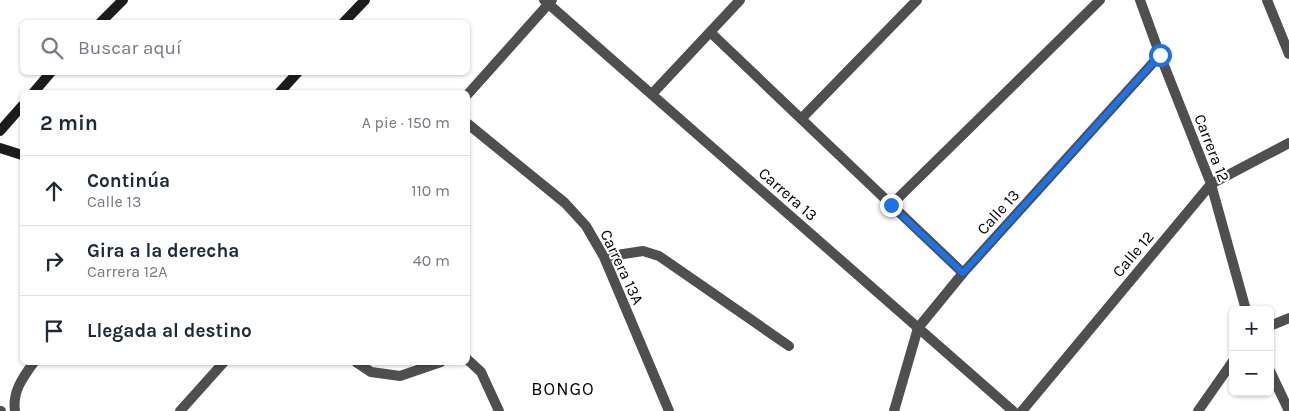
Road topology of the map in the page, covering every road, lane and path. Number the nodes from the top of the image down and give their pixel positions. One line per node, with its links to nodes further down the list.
1 (123, 0): 9 (main road)
2 (365, 0): 10 (main road)
3 (740, 0): 11 (street)
4 (917, 0): 21 (street)
5 (1100, 0): 28 (street)
6 (1140, 0): 13 (street, Carrera 12)
7 (1267, 0): 12 (street)
8 (549, 1): 18 (street); 19 (street, Carrera 13)
9 (103, 20)
10 (346, 20)
11 (710, 32): 19 (street); 21 (street)
12 (1289, 54)
13 (1160, 55): 27 (street, Carrera 12); 30 (street, Calle 13)
14 (49, 75): 16 (main road)
15 (295, 75): 17 (main road)
16 (36, 90)
17 (282, 90)
18 (470, 92)
19 (652, 94): 34 (street, Carrera 13)
20 (20, 108): 23 (main road)
21 (801, 119): 28 (street)
22 (470, 126): 29 (street, Carrera 13A)
23 (0, 131)
24 (1289, 143): 27 (street, Calle 12)
25 (0, 148): 26 (main road)
26 (20, 154)
27 (1211, 184): 31 (street, Carrera 12); 49 (street, Calle 12)
28 (891, 205): 30 (street)
29 (604, 257): 35 (street); 46 (street, Carrera 13A)
30 (963, 273): 34 (street, Calle 13)
31 (1245, 306)
32 (1289, 318): 33 (street)
33 (1274, 324)
34 (918, 328): 47 (street, Calle 13); 48 (street, Carrera 13)
35 (789, 346)
36 (470, 362): 45 (street)
37 (32, 365): 43 (street)
38 (221, 365): 44 (street)
39 (360, 365): 40 (street)
40 (432, 365)
41 (1229, 367): 50 (street)
42 (1274, 379): 51 (street)
43 (15, 411)
44 (180, 411)
45 (499, 411)
46 (668, 411)
47 (894, 411)
48 (1013, 411)
49 (1022, 411)
50 (1198, 411)
51 (1289, 411)

